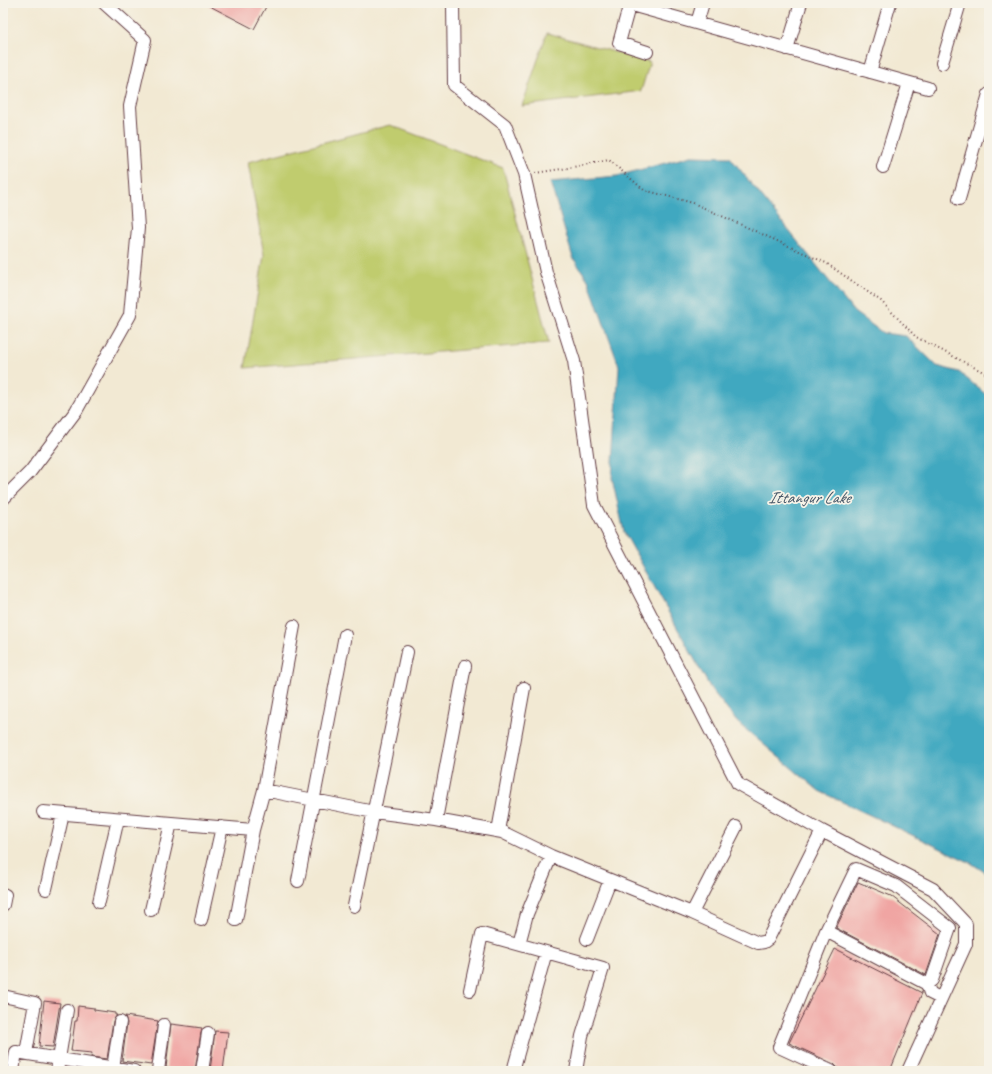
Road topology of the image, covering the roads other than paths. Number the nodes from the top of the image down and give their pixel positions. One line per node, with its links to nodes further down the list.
1 (104, 3): 18 (street)
2 (453, 3): 36 (street)
3 (703, 3): 8 (street)
4 (801, 3): 9 (street)
5 (890, 3): 12 (street)
6 (960, 3): 11 (street)
7 (628, 4): 8 (street); 10 (street)
8 (697, 24): 9 (street)
9 (787, 49): 12 (street)
10 (647, 52)
11 (942, 63)
12 (870, 72): 13 (street)
13 (909, 83): 14 (street); 16 (street)
14 (928, 88)
15 (988, 101): 17 (street)
16 (883, 167)
17 (959, 199)
18 (3, 499)
19 (294, 626): 24 (street)
20 (345, 635): 25 (street)
21 (407, 652): 27 (street)
22 (465, 666): 30 (street)
23 (524, 688): 35 (street)
24 (264, 790): 25 (street); 34 (street)
25 (313, 801): 27 (street); 39 (street)
26 (43, 812): 28 (street)
27 (374, 812): 30 (street); 44 (street)
28 (63, 814): 29 (street); 40 (street)
29 (118, 819): 31 (street); 42 (street)
30 (436, 820): 35 (street)
31 (171, 823): 32 (street); 45 (street)
32 (222, 827): 34 (street); 47 (street)
33 (736, 827): 46 (street)
34 (253, 830): 48 (street)
35 (498, 831): 37 (street)
36 (822, 831): 46 (street); 56 (street)
37 (551, 856): 38 (street); 51 (street)
38 (610, 880): 46 (street); 50 (street)
39 (298, 881)
40 (46, 889)
41 (3, 894): 43 (street)
42 (100, 902)
43 (3, 905)
44 (354, 906)
45 (151, 910)
46 (692, 913)
47 (201, 920)
48 (236, 920)
49 (826, 931): 53 (street); 53 (street); 71 (street)
50 (587, 939)
51 (519, 944): 52 (street); 54 (street)
52 (546, 952): 69 (street); 70 (street)
53 (927, 984): 56 (street)
54 (470, 990)
55 (3, 996): 61 (street)
56 (940, 998): 72 (street)
57 (67, 1010): 62 (street)
58 (120, 1022): 63 (street)
59 (164, 1025): 67 (street)
60 (208, 1033): 68 (street)
61 (26, 1054): 62 (street); 64 (street)
62 (59, 1058): 63 (street); 65 (street)
63 (108, 1068): 66 (street)
64 (13, 1071)
65 (57, 1071)
66 (134, 1071)
67 (158, 1071)
68 (202, 1071)
69 (513, 1071)
70 (576, 1071)
71 (831, 1071)
72 (908, 1071)

